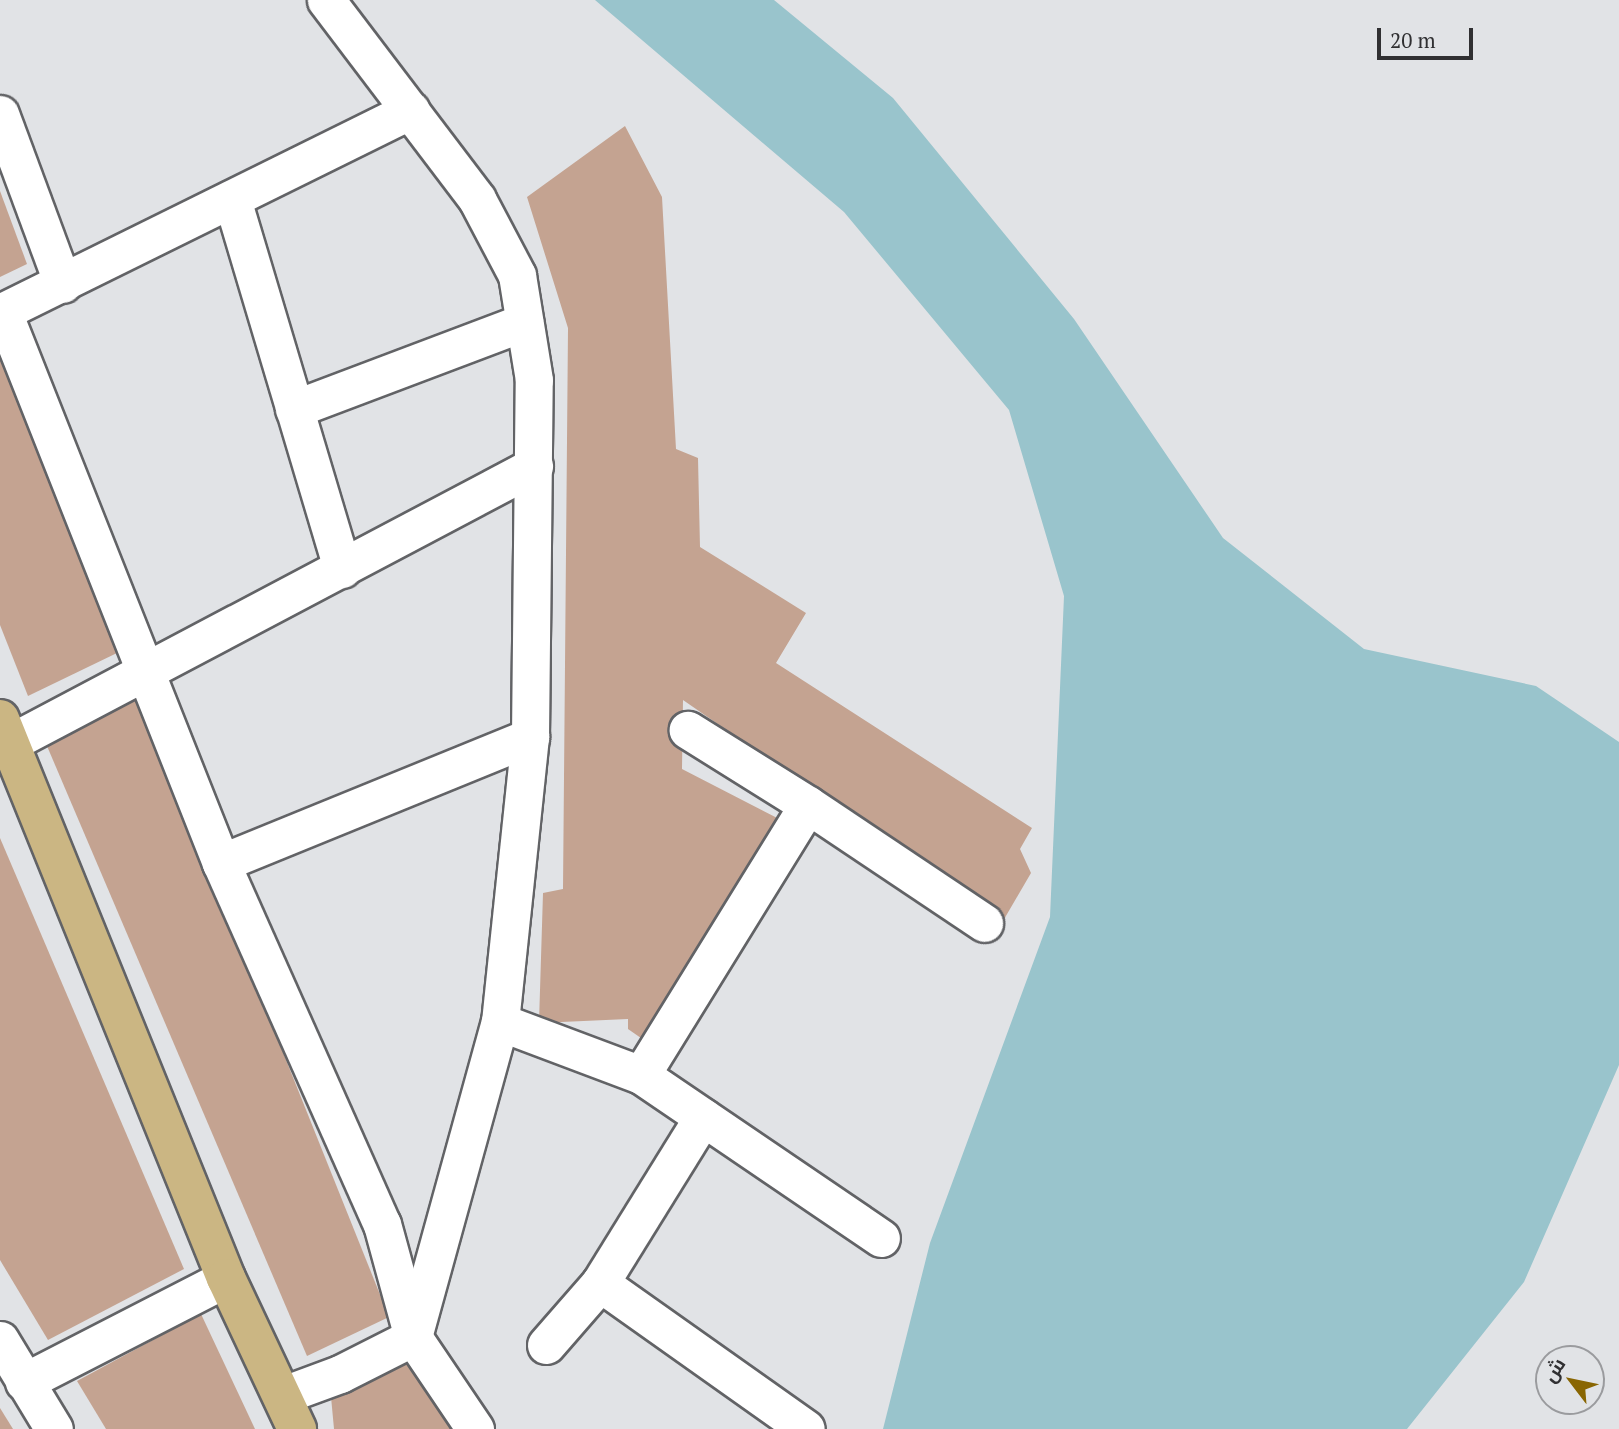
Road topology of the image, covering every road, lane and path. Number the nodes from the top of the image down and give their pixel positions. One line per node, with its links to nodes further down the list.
1 (326, 0): 2 (street)
2 (410, 110): 4 (street); 7 (street)
3 (0, 114): 5 (street)
4 (232, 199): 5 (street); 8 (street)
5 (62, 284): 6 (street)
6 (1, 313): 11 (street)
7 (524, 322): 8 (street); 9 (street)
8 (294, 409): 10 (street)
9 (534, 466): 10 (street); 14 (street)
10 (342, 569): 11 (street)
11 (144, 674): 13 (street); 16 (street)
12 (688, 730): 15 (street)
13 (4, 736): 22 (main road)
14 (530, 737): 16 (street); 18 (street)
15 (808, 805): 17 (street); 19 (street)
16 (221, 863): 24 (street)
17 (984, 923)
18 (499, 1022): 19 (street); 24 (street)
19 (641, 1075): 20 (street)
20 (703, 1117): 21 (street); 23 (street)
21 (881, 1238)
22 (226, 1278): 27 (street); 28 (main road)
23 (600, 1283): 26 (street); 31 (street)
24 (413, 1337): 28 (street); 30 (street)
25 (0, 1340): 27 (street)
26 (546, 1345)
27 (24, 1382): 29 (street)
28 (290, 1412)
29 (54, 1429)
30 (475, 1429)
31 (806, 1429)

